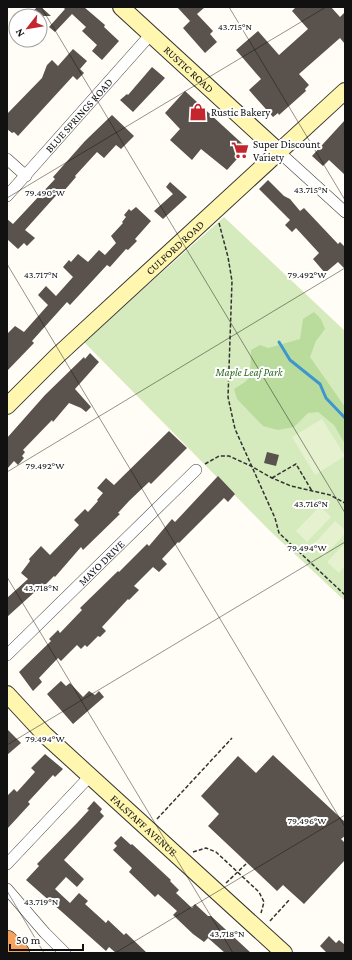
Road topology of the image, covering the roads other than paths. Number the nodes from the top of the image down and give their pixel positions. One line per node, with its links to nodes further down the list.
1 (121, 7): 2 (street, RUSTIC ROAD)
2 (151, 34): 4 (street, RUSTIC ROAD); 6 (street, BLUE SPRINGS ROAD)
3 (345, 91): 4 (street, CULFORD ROAD)
4 (278, 151): 8 (street, RUSTIC ROAD); 9 (street, CULFORD ROAD)
5 (7, 159): 6 (street)
6 (26, 176): 7 (street, BLUE SPRINGS ROAD)
7 (7, 196)
8 (345, 212)
9 (7, 406)
10 (196, 470): 11 (street, MAYO DRIVE)
11 (7, 655)
12 (7, 694): 13 (street, FALSTAFF AVENUE)
13 (90, 776): 14 (street); 19 (street, FALSTAFF AVENUE)
14 (7, 864)
15 (7, 889): 18 (street)
16 (7, 941): 17 (highway)
17 (19, 953)
18 (65, 953)
19 (284, 953)

